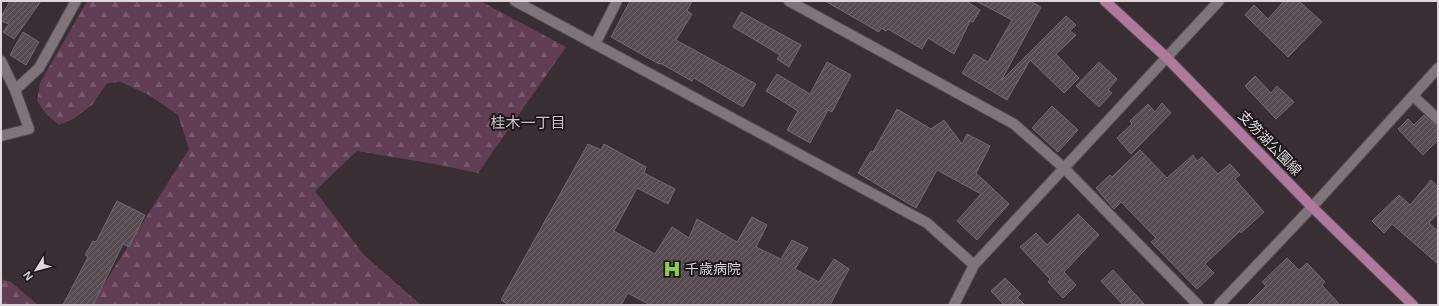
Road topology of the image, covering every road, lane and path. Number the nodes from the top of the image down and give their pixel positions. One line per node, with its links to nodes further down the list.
1 (76, 1): 11 (street)
2 (515, 1): 7 (street)
3 (617, 1): 7 (street)
4 (789, 1): 15 (street)
5 (1105, 1): 8 (main road, 支笏湖公園線)
6 (1219, 1): 8 (street)
7 (595, 44): 17 (street)
8 (1166, 57): 15 (street); 16 (main road, 支笏湖公園線)
9 (1, 61): 11 (street)
10 (1438, 68): 12 (street)
11 (15, 90): 14 (street)
12 (1413, 96): 13 (street); 16 (street)
13 (1438, 119)
14 (1, 136)
15 (1064, 168): 17 (street); 19 (street)
16 (1312, 207): 20 (street); 21 (main road, 支笏湖公園線)
17 (974, 265): 18 (street)
18 (954, 305)
19 (1198, 305)
20 (1219, 305)
21 (1414, 305)

